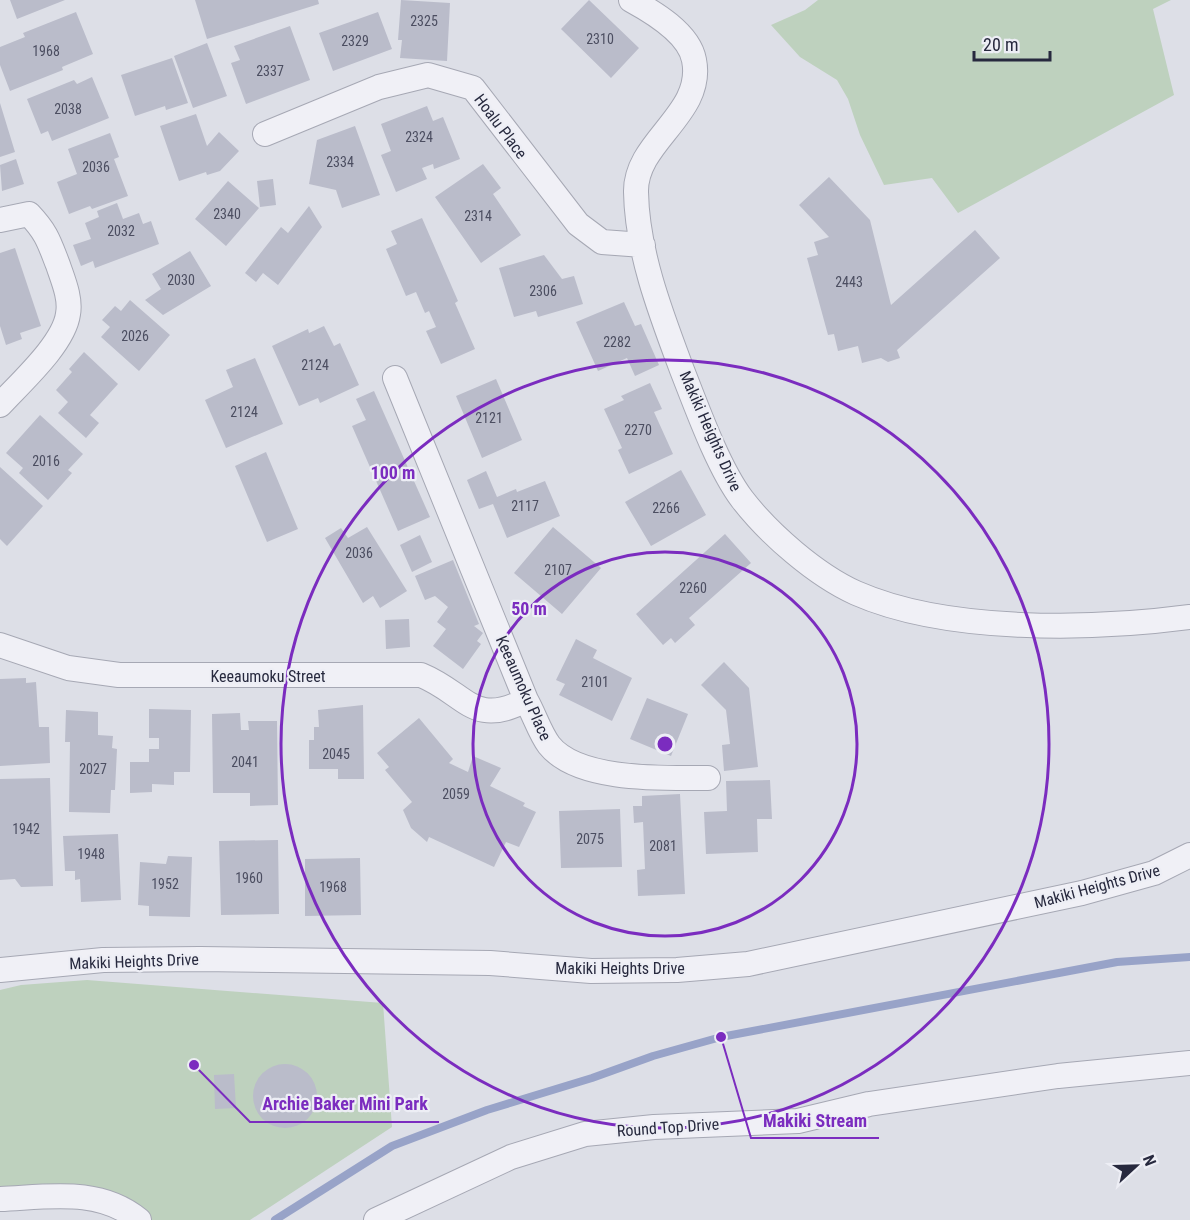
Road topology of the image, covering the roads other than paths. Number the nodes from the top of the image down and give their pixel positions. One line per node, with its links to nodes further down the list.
1 (631, 0): 4 (street, Makiki Heights Drive)
2 (265, 134): 4 (street, Hoalu Place)
3 (0, 220): 6 (street)
4 (643, 245): 7 (street, Makiki Heights Drive)
5 (394, 378): 9 (street, Keeaumoku Place)
6 (0, 405)
7 (1190, 617)
8 (0, 645): 9 (street, Keeaumoku Street)
9 (526, 700): 10 (street, Keeaumoku Place)
10 (708, 778)
11 (1190, 855): 12 (street, Makiki Heights Drive)
12 (0, 970)
13 (1190, 1064): 16 (street, Round Top Drive)
14 (0, 1199): 15 (street)
15 (139, 1220)
16 (376, 1220)

